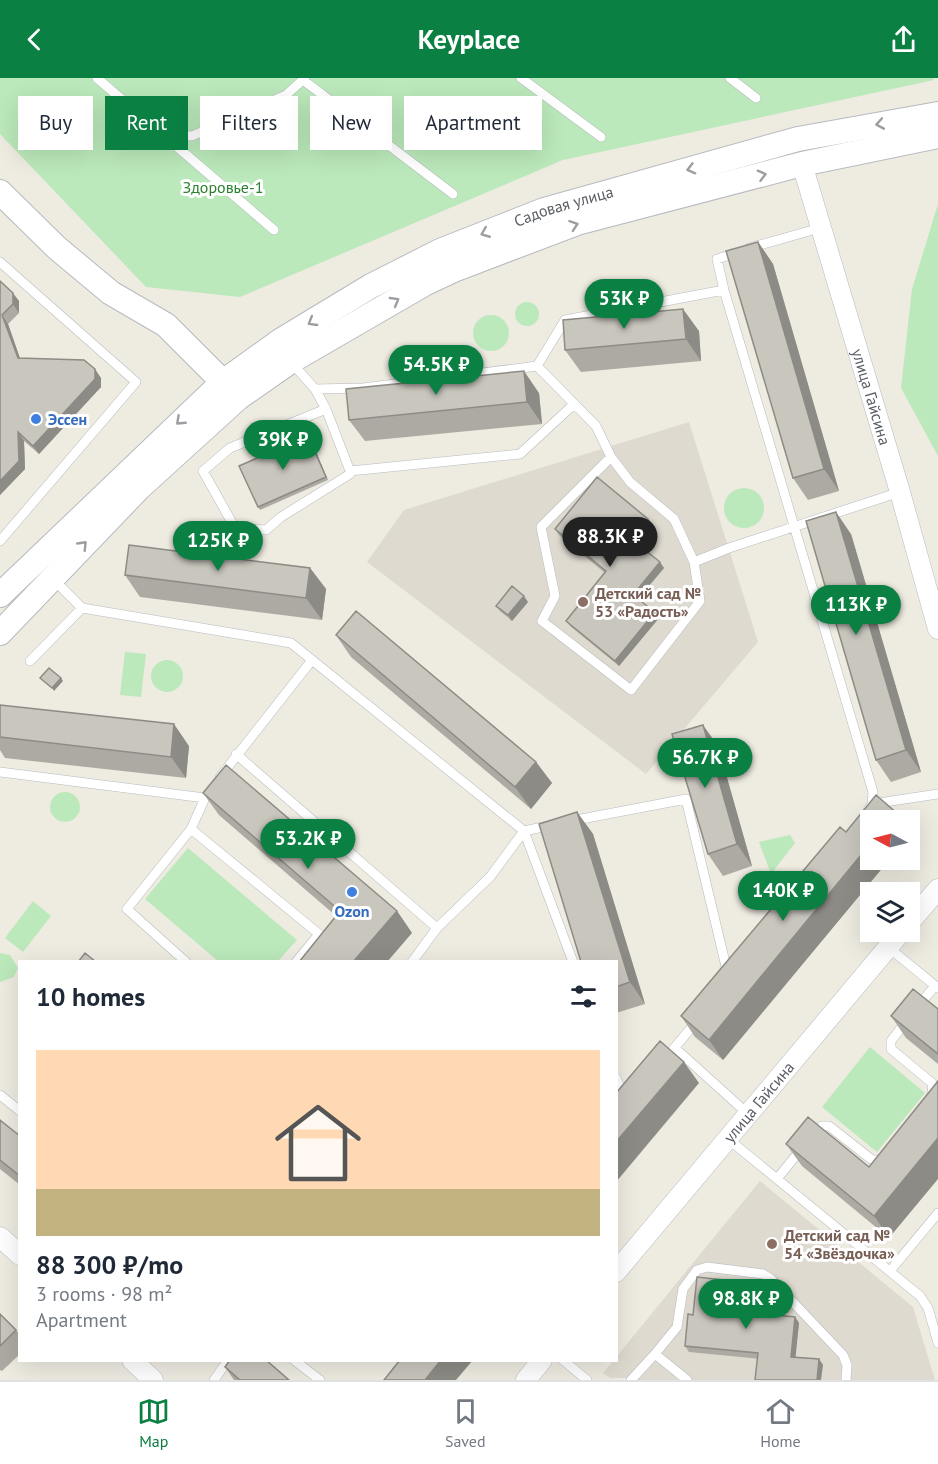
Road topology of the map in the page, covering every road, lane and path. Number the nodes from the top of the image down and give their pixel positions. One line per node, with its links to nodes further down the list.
1 (97, 78): 5 (lane)
2 (520, 78): 11 (lane)
3 (730, 78): 7 (lane)
4 (304, 79): 9 (lane); 15 (lane)
5 (109, 82): 6 (lane)
6 (124, 96)
7 (756, 98)
8 (938, 114): 23 (street, Садовая улица, one-way to 23)
9 (188, 136)
10 (938, 136): 13 (street, Садовая улица)
11 (601, 137)
12 (183, 150): 17 (lane)
13 (802, 164): 16 (street, улица Гайсина); 20 (street, Садовая улица, one-way to 13)
14 (0, 192): 23 (street)
15 (453, 194)
16 (820, 228): 19 (lane); 28 (street, улица Гайсина)
17 (274, 230)
18 (0, 262): 30 (lane)
19 (724, 290): 21 (lane); 29 (lane)
20 (291, 361): 22 (lane); 23 (street, Садовая улица)
21 (537, 366): 22 (lane); 24 (lane)
22 (315, 389): 25 (lane)
23 (231, 390): 32 (street, one-way to 23); 33 (street, one-way to 33)
24 (573, 405): 26 (lane); 27 (lane)
25 (326, 409): 27 (lane); 27 (lane)
26 (611, 457): 31 (lane); 31 (lane)
27 (350, 471)
28 (900, 492): 29 (lane); 35 (street, улица Гайсина)
29 (793, 528): 31 (lane); 43 (lane)
30 (0, 541)
31 (694, 562)
32 (51, 578): 34 (lane); 36 (street)
33 (0, 594)
34 (82, 608): 37 (lane); 38 (lane)
35 (938, 629)
36 (0, 633)
37 (312, 660): 39 (lane); 46 (lane)
38 (30, 661)
39 (236, 754): 42 (lane); 49 (lane)
40 (0, 772): 42 (lane)
41 (938, 794): 43 (lane)
42 (205, 798): 45 (lane)
43 (872, 804): 44 (lane)
44 (857, 822)
45 (191, 829): 52 (lane); 53 (lane)
46 (524, 831): 49 (lane); 55 (lane); 57 (lane)
47 (938, 889): 48 (street)
48 (920, 910)
49 (437, 928): 54 (lane)
50 (892, 942): 51 (street, улица Гайсина)
51 (888, 947): 58 (lane); 68 (street, улица Гайсина)
52 (184, 960)
53 (298, 960)
54 (413, 960)
55 (572, 960)
56 (737, 971): 57 (lane)
57 (729, 981): 59 (lane)
58 (937, 987): 66 (lane)
59 (723, 989)
60 (702, 1014): 61 (lane)
61 (675, 1048): 62 (lane); 68 (lane)
62 (661, 1064)
63 (618, 1085): 65 (lane)
64 (0, 1095): 67 (lane)
65 (633, 1096)
66 (925, 1107)
67 (18, 1109)
68 (748, 1114): 69 (street, улица Гайсина)
69 (728, 1138): 71 (lane); 75 (street, улица Гайсина)
70 (891, 1149): 71 (lane)
71 (777, 1179): 76 (lane)
72 (938, 1213): 76 (lane)
73 (0, 1236): 74 (street)
74 (18, 1253)
75 (618, 1270)
76 (890, 1271): 77 (lane)
77 (938, 1343)
78 (655, 1354): 89 (lane); 90 (lane); 91 (lane)
79 (134, 1362): 84 (street)
80 (227, 1362): 85 (lane)
81 (297, 1362): 86 (lane)
82 (540, 1362): 87 (street)
83 (565, 1362): 88 (lane)
84 (153, 1380)
85 (214, 1380)
86 (320, 1380)
87 (526, 1380)
88 (586, 1380)
89 (630, 1380)
90 (687, 1380)
91 (846, 1380)

